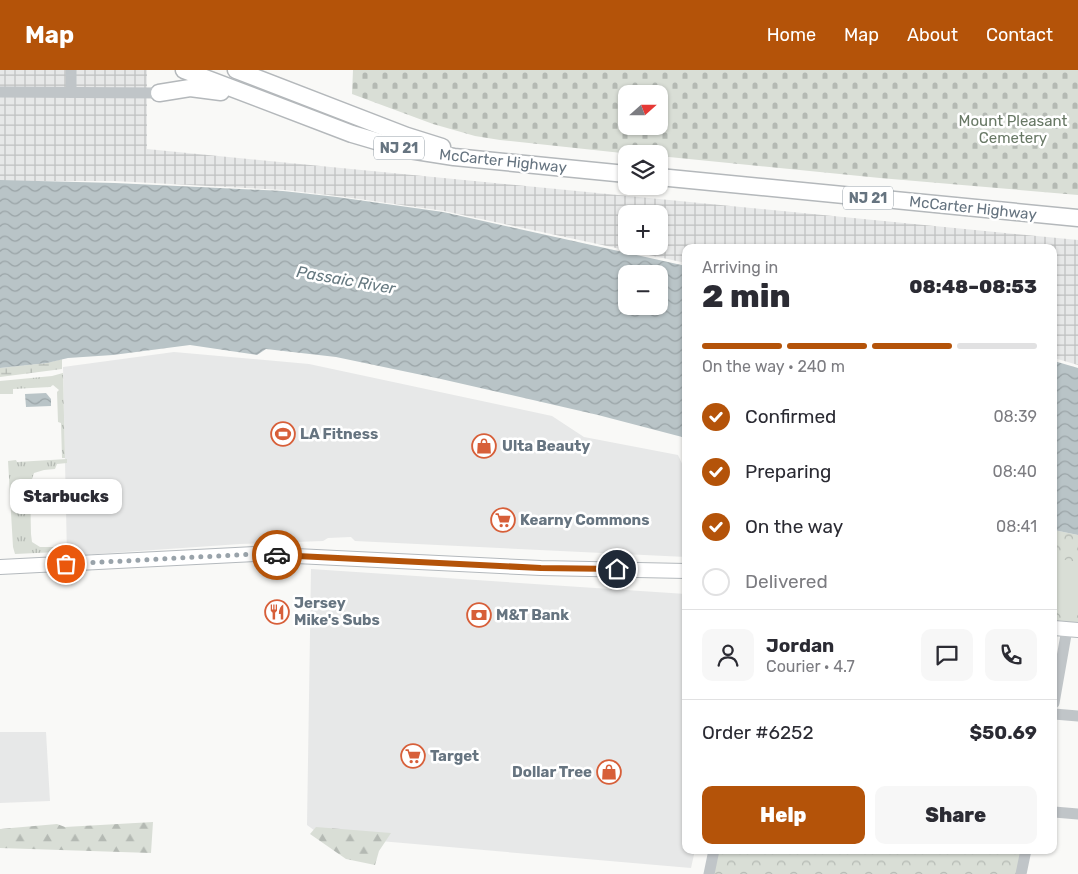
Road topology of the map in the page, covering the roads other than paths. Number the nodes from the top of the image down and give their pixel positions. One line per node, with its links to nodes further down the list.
1 (71, 70): 5 (street)
2 (184, 70): 7 (highway, McCarter Highway / NJ 21)
3 (236, 70): 9 (highway, McCarter Highway / NJ 21)
4 (0, 92): 5 (street)
5 (71, 92): 6 (street)
6 (159, 93): 7 (highway)
7 (277, 106): 8 (highway, McCarter Highway / NJ 21)
8 (618, 172)
9 (618, 172)
10 (668, 178): 11 (highway, McCarter Highway / NJ 21)
11 (1078, 218)
12 (0, 567): 13 (main road)
13 (682, 571)
14 (1066, 629): 15 (street)
15 (1057, 684)
16 (1057, 714): 17 (street)
17 (1078, 716)
18 (1057, 812): 19 (street)
19 (1078, 814)
20 (713, 854): 22 (street)
21 (1025, 854): 23 (street)
22 (709, 874)
23 (1021, 874)

